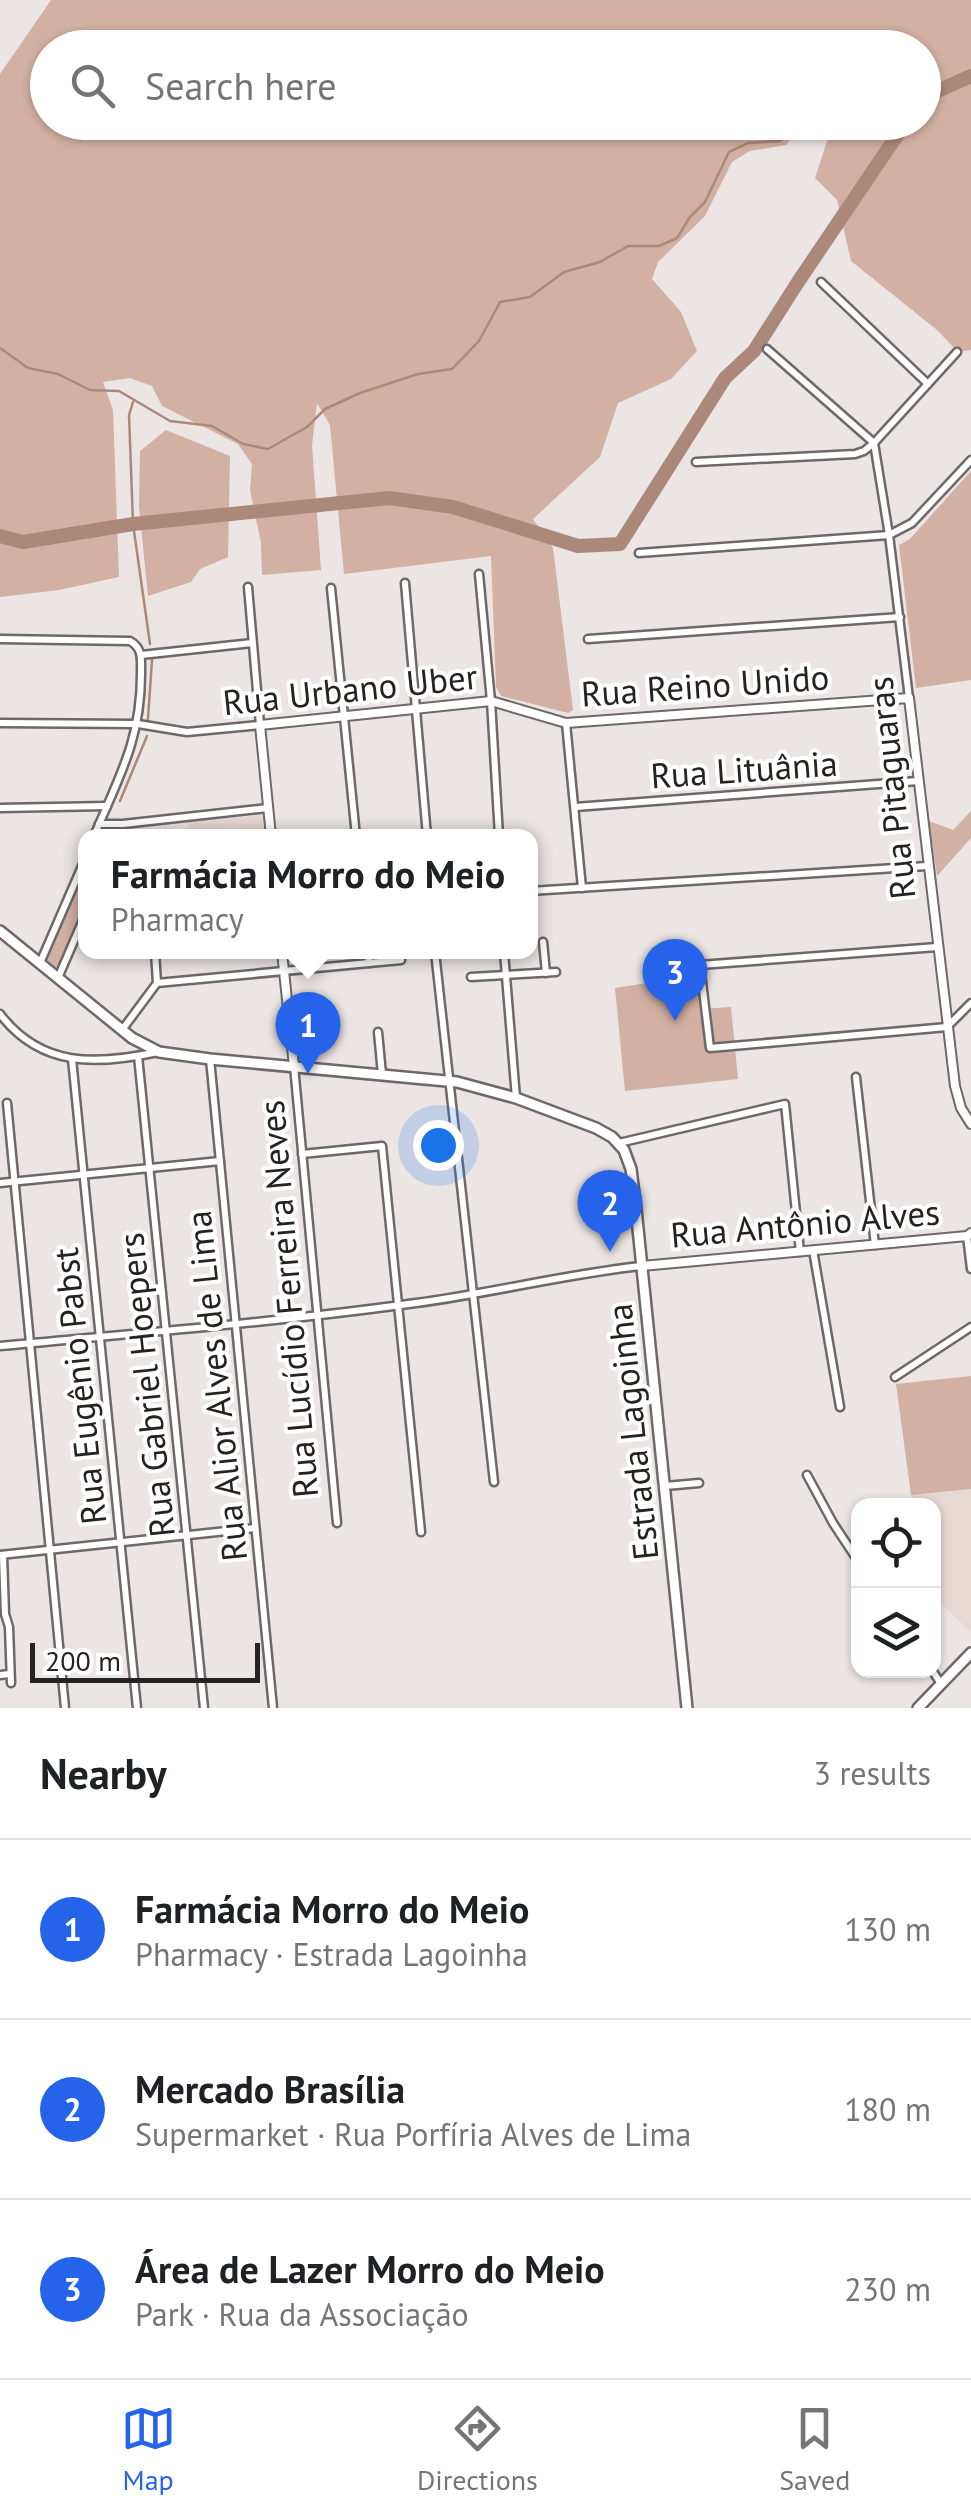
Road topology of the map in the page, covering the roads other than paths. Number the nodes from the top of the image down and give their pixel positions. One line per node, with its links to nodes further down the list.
1 (821, 282): 4 (street)
2 (767, 349): 5 (street)
3 (957, 352): 4 (street)
4 (928, 384): 5 (street)
5 (874, 444): 7 (street); 8 (street, Rua Pitaguaras)
6 (971, 460): 8 (street)
7 (696, 462)
8 (890, 535): 9 (street); 14 (street, Rua Pitaguaras)
9 (639, 553)
10 (479, 574): 20 (street)
11 (405, 584): 21 (street)
12 (248, 587): 17 (street)
13 (331, 588): 22 (street)
14 (900, 617): 16 (street); 19 (street, Rua Pitaguaras)
15 (0, 639): 18 (street)
16 (588, 639)
17 (252, 643): 18 (street); 26 (street)
18 (142, 655): 25 (street)
19 (909, 698): 23 (street, Rua Reino Unido); 27 (street, Rua Pitaguaras)
20 (491, 701): 21 (street, Rua Urbano Uber); 23 (street, Rua Urbano Uber); 39 (street)
21 (417, 709): 22 (street, Rua Urbano Uber); 38 (street)
22 (344, 716): 26 (street, Rua Urbano Uber); 37 (street)
23 (566, 722): 29 (street)
24 (0, 723): 25 (street, Rua Urbano Uber)
25 (138, 724): 26 (street, Rua Urbano Uber); 28 (street)
26 (260, 725): 31 (street)
27 (918, 781): 29 (street, Rua Lituânia); 40 (street, Rua Pitaguaras)
28 (108, 806): 30 (street); 32 (street)
29 (575, 807): 42 (street)
30 (0, 808)
31 (268, 808): 33 (street); 36 (street)
32 (99, 824): 33 (street); 34 (street)
33 (123, 824): 35 (street)
34 (97, 829)
35 (121, 829)
36 (270, 829)
37 (355, 829)
38 (428, 829)
39 (498, 829)
40 (927, 866): 42 (street); 47 (street, Rua Pitaguaras)
41 (78, 875): 55 (street)
42 (582, 888): 43 (street)
43 (538, 891)
44 (0, 931): 55 (main road)
45 (78, 932): 61 (street)
46 (543, 942): 58 (street)
47 (937, 947): 65 (street, Rua Pitaguaras); 65 (street)
48 (155, 959): 62 (street)
49 (283, 959): 56 (street, Rua Lucídio Ferreira Neves)
50 (369, 959): 54 (street)
51 (436, 959): 75 (street)
52 (505, 959): 59 (street)
53 (401, 960): 54 (street)
54 (369, 963): 56 (street)
55 (40, 964): 61 (main road)
56 (284, 972): 62 (street); 72 (street, Rua Lucídio Ferreira Neves)
57 (556, 972): 58 (street)
58 (546, 973): 59 (street)
59 (506, 975): 60 (street); 76 (street)
60 (471, 977)
61 (58, 979): 66 (main road)
62 (157, 983): 66 (street)
63 (971, 1003): 65 (street)
64 (0, 1014): 71 (street)
65 (947, 1027): 78 (street, Rua Pitaguaras)
66 (122, 1030): 68 (main road)
67 (378, 1032): 73 (street)
68 (159, 1052): 69 (street); 70 (main road)
69 (138, 1056): 71 (street); 83 (street, Rua Gabriel Hoepers)
70 (210, 1059): 72 (main road); 82 (street, Rua Alior Alves de Lima)
71 (72, 1060): 84 (street, Rua Eugênio Pabst)
72 (294, 1066): 73 (main road); 81 (street, Rua Lucídio Ferreira Neves)
73 (382, 1074): 75 (main road)
74 (856, 1077): 88 (street)
75 (449, 1080): 76 (main road); 93 (street)
76 (516, 1098): 80 (main road)
77 (7, 1103): 85 (street)
78 (968, 1111): 79 (street, Rua Pitaguaras)
79 (971, 1124)
80 (619, 1143): 90 (street); 91 (main road, Estrada Lagoinha)
81 (302, 1154): 94 (street); 95 (street, Rua Lucídio Ferreira Neves)
82 (220, 1162): 83 (street); 96 (street, Rua Alior Alves de Lima)
83 (150, 1168): 84 (street); 98 (street, Rua Gabriel Hoepers)
84 (83, 1174): 85 (street); 99 (street, Rua Eugênio Pabst)
85 (15, 1181): 86 (street); 100 (street)
86 (0, 1183)
87 (969, 1234): 88 (street, Rua Antônio Alves); 92 (street)
88 (875, 1244): 89 (street, Rua Antônio Alves)
89 (813, 1250): 90 (street, Rua Antônio Alves); 103 (street)
90 (800, 1252): 91 (street, Rua Antônio Alves)
91 (642, 1266): 93 (street); 107 (main road, Estrada Lagoinha)
92 (971, 1269)
93 (473, 1295): 94 (street); 105 (street)
94 (398, 1306): 95 (street); 110 (street)
95 (318, 1314): 96 (street); 108 (street, Rua Lucídio Ferreira Neves)
96 (235, 1323): 98 (street); 109 (street, Rua Alior Alves de Lima)
97 (971, 1327): 102 (street)
98 (166, 1330): 99 (street); 111 (street, Rua Gabriel Hoepers)
99 (100, 1337): 100 (street); 112 (street, Rua Eugênio Pabst)
100 (30, 1344): 101 (street); 113 (street)
101 (0, 1346)
102 (896, 1378)
103 (840, 1407)
104 (807, 1474): 114 (street)
105 (494, 1482)
106 (699, 1482): 107 (street)
107 (665, 1486): 126 (main road, Estrada Lagoinha)
108 (337, 1523)
109 (255, 1528): 111 (street); 125 (street, Rua Alior Alves de Lima)
110 (421, 1532)
111 (187, 1535): 112 (street); 124 (street, Rua Gabriel Hoepers)
112 (120, 1542): 113 (street); 123 (street, Rua Eugênio Pabst)
113 (50, 1550): 115 (street); 122 (street)
114 (851, 1550)
115 (2, 1555): 117 (street)
116 (0, 1655): 117 (street)
117 (10, 1656): 119 (street)
118 (970, 1656): 121 (main road)
119 (0, 1676)
120 (937, 1678): 121 (street)
121 (941, 1684): 127 (main road)
122 (65, 1708)
123 (137, 1708)
124 (204, 1708)
125 (273, 1708)
126 (687, 1708)
127 (918, 1708)

